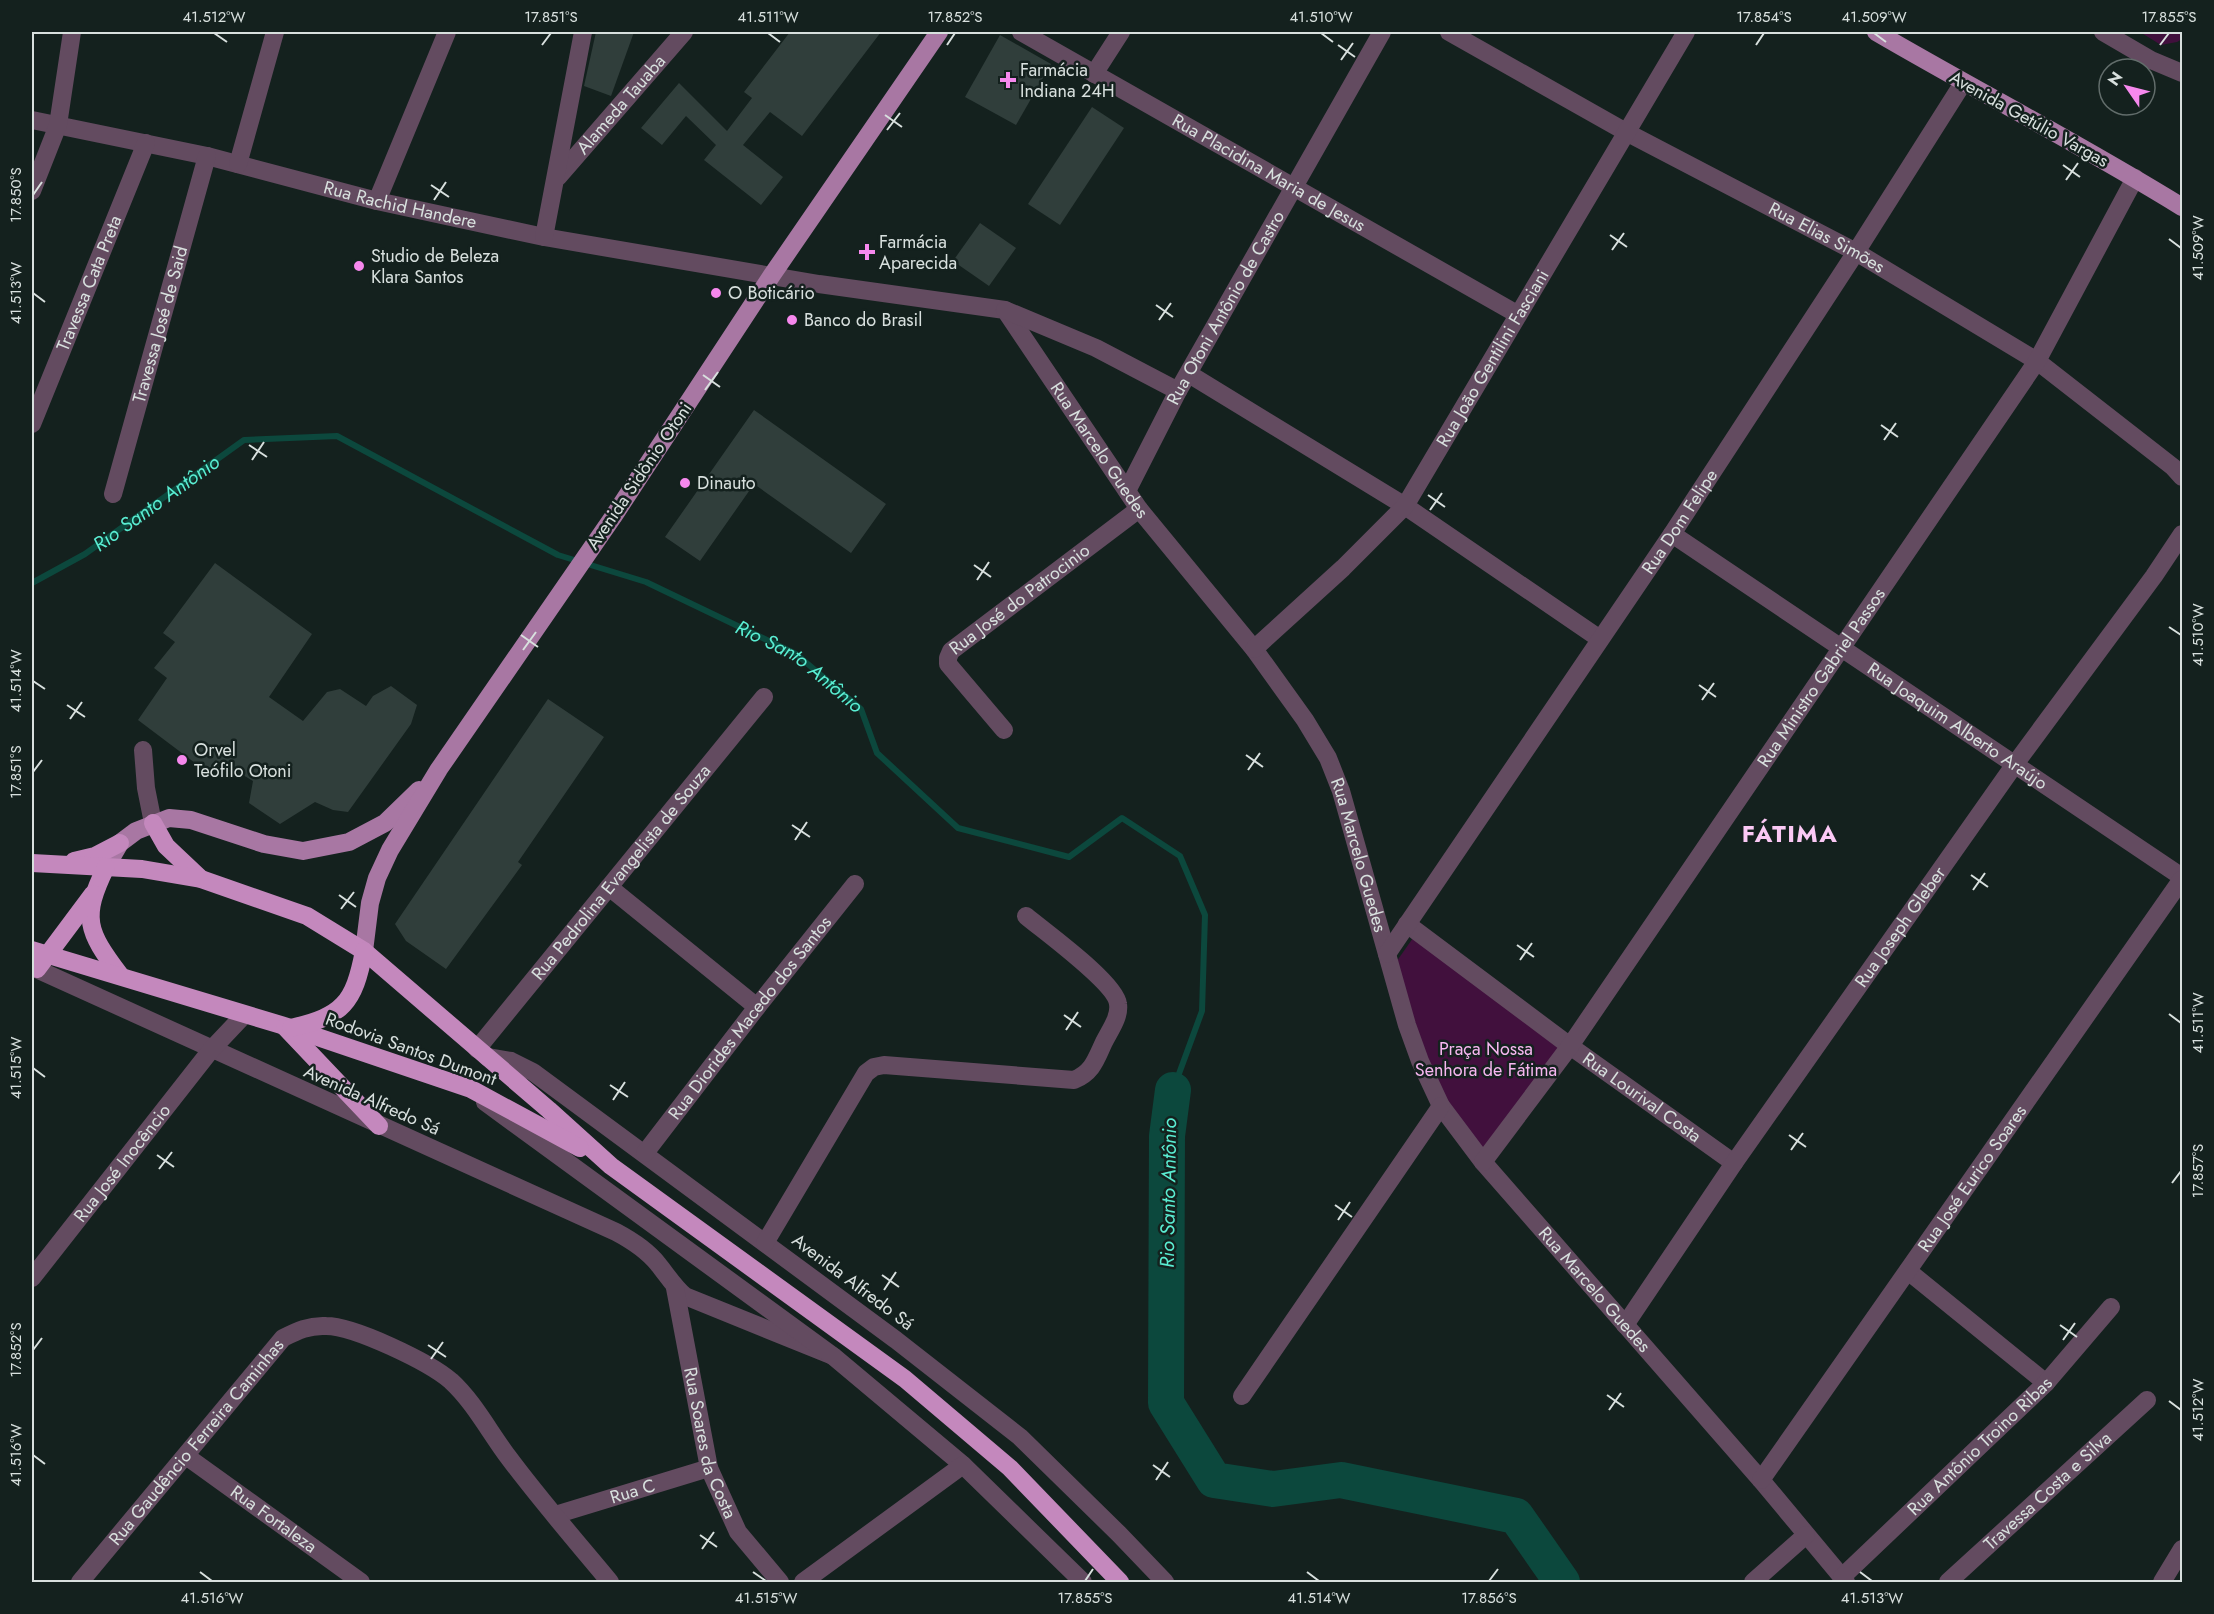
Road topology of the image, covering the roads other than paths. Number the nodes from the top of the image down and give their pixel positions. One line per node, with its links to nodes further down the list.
1 (72, 32): 18 (street)
2 (274, 32): 22 (street)
3 (447, 32): 27 (street)
4 (583, 32): 23 (street)
5 (684, 32): 23 (street, Alameda Tauaba)
6 (939, 32): 31 (main road, Avenida Sidônio Otoni)
7 (1021, 32): 15 (street, Rua Placidina Maria de Jesus)
8 (1121, 32): 15 (street)
9 (1382, 32): 25 (street, Rua Otoni Antônio de Castro)
10 (1449, 32): 19 (street, Rua Elias Simões)
11 (1686, 32): 19 (street, Rua João Gentilini Fasciani)
12 (1876, 32): 16 (main road, Avenida Getúlio Vargas)
13 (2103, 32): 14 (street)
14 (2182, 73)
15 (1094, 74): 25 (street, Rua Placidina Maria de Jesus)
16 (1964, 83): 24 (main road, Avenida Getúlio Vargas); 30 (street, Rua Dom Felipe)
17 (32, 120): 18 (street, Rua Rachid Handere)
18 (58, 125): 20 (street, Rua Rachid Handere); 26 (street)
19 (1626, 132): 30 (street, Rua Elias Simões); 33 (street, Rua João Gentilini Fasciani)
20 (146, 143): 21 (street, Rua Rachid Handere); 37 (street, Travessa Cata Preta)
21 (207, 156): 22 (street, Rua Rachid Handere); 40 (street, Travessa José de Said)
22 (238, 164): 27 (street, Rua Rachid Handere)
23 (556, 178): 29 (street)
24 (2135, 178): 28 (main road, Avenida Getúlio Vargas); 34 (street, Rua Ministro Gabriel Passos)
25 (1294, 188): 33 (street, Rua Placidina Maria de Jesus); 35 (street, Rua Otoni Antônio de Castro)
26 (32, 191)
27 (377, 201): 29 (street, Rua Rachid Handere)
28 (2182, 207)
29 (544, 237): 31 (street, Rua Rachid Handere)
30 (1856, 252): 34 (street, Rua Elias Simões); 43 (street, Rua Dom Felipe)
31 (771, 275): 32 (street); 52 (main road, Avenida Sidônio Otoni)
32 (1005, 310): 36 (street); 39 (street, Rua Marcelo Guedes)
33 (1517, 314): 41 (street, Rua João Gentilini Fasciani)
34 (2037, 361): 38 (street, Rua Elias Simões); 46 (street, Rua Ministro Gabriel Passos)
35 (1189, 374): 36 (street, Rua Otoni Antônio de Castro); 41 (street)
36 (1178, 392): 39 (street, Rua Otoni Antônio de Castro)
37 (32, 424)
38 (2182, 477)
39 (1127, 491): 42 (street, Rua Marcelo Guedes)
40 (113, 494)
41 (1405, 506): 45 (street); 47 (street, Rua João Gentilini Fasciani)
42 (1139, 509): 47 (street, Rua Marcelo Guedes); 49 (street, Rua José do Patrocinio)
43 (1672, 534): 45 (street, Rua Dom Felipe); 46 (street, Rua Joaquim Alberto Araújo)
44 (2182, 534): 51 (street, Rua Joseph Gleber)
45 (1600, 639): 63 (street, Rua Dom Felipe)
46 (1842, 648): 51 (street, Rua Joaquim Alberto Araújo); 71 (street, Rua Ministro Gabriel Passos)
47 (1254, 649): 65 (street, Rua Marcelo Guedes)
48 (764, 697): 60 (street, Rua Pedrolina Evangelista de Souza)
49 (1004, 730)
50 (143, 750): 53 (street)
51 (2015, 764): 57 (street, Rua Joaquim Alberto Araújo); 79 (street, Rua Joseph Gleber)
52 (439, 770): 53 (main road); 64 (main road)
53 (153, 823): 54 (main road); 58 (highway)
54 (120, 843): 55 (highway); 56 (main road)
55 (35, 863): 56 (highway, Avenida Alfredo Sá)
56 (106, 867): 58 (highway, Avenida Alfredo Sá); 61 (highway)
57 (2182, 878): 84 (street, Rua José Eurico Soares)
58 (201, 879): 64 (highway, Avenida Alfredo Sá)
59 (855, 884): 68 (street, Rua Diorides Macedo dos Santos)
60 (609, 887): 68 (street); 73 (street, Rua Pedrolina Evangelista de Souza)
61 (94, 892): 66 (highway); 67 (highway)
62 (1026, 916): 82 (street)
63 (1407, 924): 65 (street, Rua Dom Felipe); 71 (street, Rua Lourival Costa)
64 (364, 951): 70 (highway); 73 (highway, Avenida Alfredo Sá)
65 (1387, 954): 75 (street, Rua Marcelo Guedes)
66 (35, 964): 67 (highway); 72 (street, Avenida Alfredo Sá)
67 (120, 975): 69 (highway)
68 (757, 1006): 77 (street, Rua Diorides Macedo dos Santos)
69 (244, 1015): 70 (highway); 72 (street, Rua José Inocêncio)
70 (287, 1027): 74 (highway, Rodovia Santos Dumont); 76 (highway)
71 (1570, 1046): 78 (street, Rua Ministro Gabriel Passos); 79 (street, Rua Lourival Costa)
72 (211, 1050): 76 (street, Avenida Alfredo Sá); 85 (street, Rua José Inocêncio)
73 (482, 1053): 77 (street, Avenida Alfredo Sá); 80 (highway, Avenida Alfredo Sá)
74 (471, 1089): 80 (highway, Rodovia Santos Dumont); 81 (street)
75 (1441, 1106): 78 (street, Rua Marcelo Guedes); 91 (street)
76 (379, 1126): 83 (street, Avenida Alfredo Sá)
77 (645, 1154): 82 (street, Avenida Alfredo Sá)
78 (1483, 1162): 88 (street, Rua Marcelo Guedes)
79 (1734, 1163): 88 (street, Rua Joseph Gleber)
80 (611, 1166): 108 (highway, Avenida Alfredo Sá)
81 (652, 1225): 83 (street); 89 (street)
82 (765, 1243): 109 (street, Avenida Alfredo Sá)
83 (656, 1262): 86 (street, Avenida Alfredo Sá)
84 (1908, 1271): 90 (street); 96 (street, Rua José Eurico Soares)
85 (32, 1278)
86 (675, 1288): 89 (street); 95 (street, Rua Soares da Costa)
87 (2111, 1307): 90 (street, Rua Antônio Troino Ribas)
88 (1625, 1325): 96 (street, Rua Marcelo Guedes)
89 (833, 1356): 94 (street)
90 (2046, 1383): 100 (street, Rua Antônio Troino Ribas)
91 (1242, 1396)
92 (2147, 1400): 111 (street, Travessa Costa e Silva)
93 (186, 1456): 97 (street, Rua Gaudêncio Ferreira Caminhas); 102 (street, Rua Gaudêncio Ferreira Caminhas); 103 (street, Rua Fortaleza)
94 (963, 1465): 106 (street); 107 (street)
95 (709, 1468): 97 (street, Rua C); 105 (street, Rua Soares da Costa)
96 (1761, 1480): 98 (street, Rua Marcelo Guedes)
97 (555, 1515): 104 (street, Rua Gaudêncio Ferreira Caminhas)
98 (1806, 1535): 100 (street, Rua Marcelo Guedes); 110 (street)
99 (2182, 1549): 101 (street)
100 (1844, 1580)
101 (2168, 1580)
102 (80, 1582)
103 (361, 1582)
104 (610, 1582)
105 (780, 1582)
106 (803, 1582)
107 (1083, 1582)
108 (1120, 1582)
109 (1165, 1582)
110 (1753, 1582)
111 (1948, 1582)

